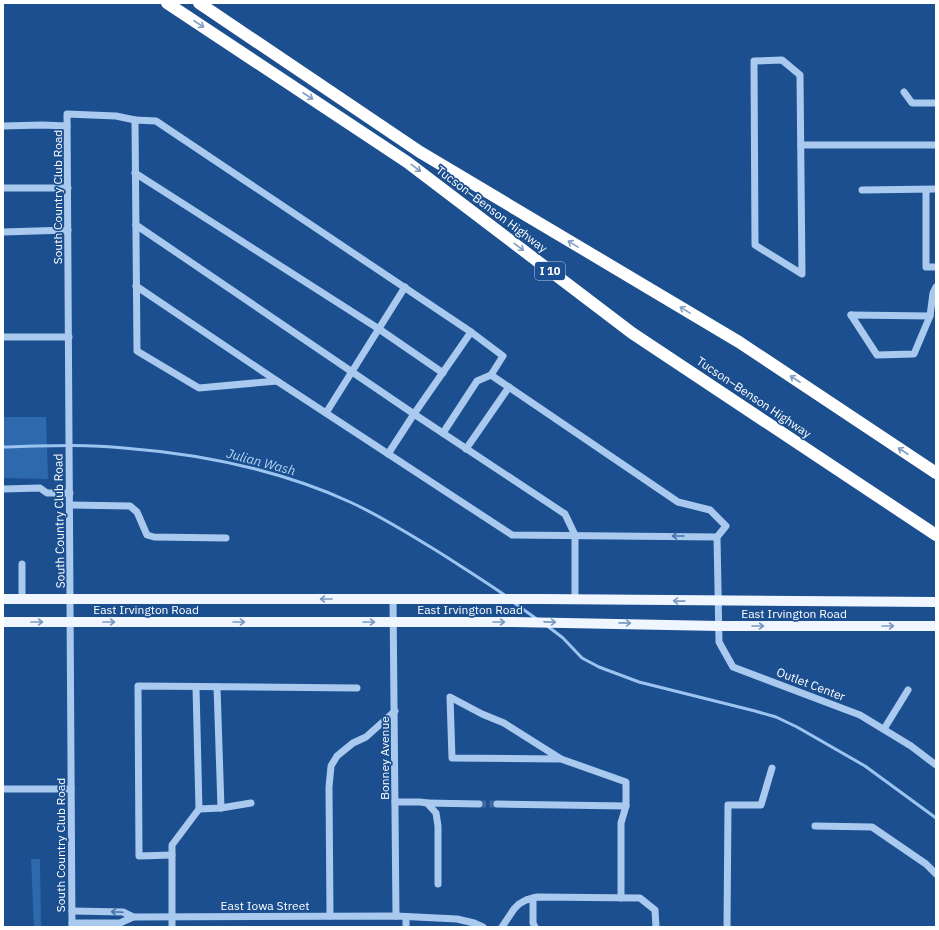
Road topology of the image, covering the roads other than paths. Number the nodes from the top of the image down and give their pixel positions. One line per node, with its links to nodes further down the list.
1 (167, 3): 43 (highway, Tucson–Benson Highway / I 10, one-way to 43)
2 (199, 3): 38 (highway, Tucson–Benson Highway, one-way to 2)
3 (904, 92): 4 (street)
4 (936, 102)
5 (134, 120): 7 (street, South Country Club Road); 10 (street); 21 (street)
6 (3, 126): 7 (street)
7 (67, 126): 12 (street, South Country Club Road)
8 (802, 145): 8 (street); 9 (street)
9 (936, 145)
10 (135, 173): 16 (street); 24 (street)
11 (3, 188): 12 (street)
12 (68, 188): 17 (street, South Country Club Road)
13 (862, 190): 14 (street)
14 (926, 190): 15 (street); 19 (street)
15 (936, 190)
16 (136, 225): 20 (street); 28 (street)
17 (68, 230): 18 (street); 27 (street, South Country Club Road)
18 (3, 232)
19 (936, 267)
20 (136, 286): 31 (street); 31 (street)
21 (404, 287): 24 (street); 25 (street)
22 (936, 287): 23 (street)
23 (930, 316): 23 (street)
24 (379, 329): 28 (street); 29 (street)
25 (471, 332): 29 (street); 30 (street)
26 (3, 337): 27 (street)
27 (69, 337): 40 (street, South Country Club Road)
28 (352, 372): 33 (street); 34 (street)
29 (443, 373): 34 (street)
30 (491, 375): 32 (street); 35 (street)
31 (277, 381): 33 (street)
32 (509, 387): 36 (street); 44 (street, Outlet Center)
33 (326, 413): 37 (street)
34 (414, 414): 35 (street); 37 (street)
35 (442, 433): 36 (street)
36 (466, 449): 42 (street)
37 (388, 454): 42 (street)
38 (936, 473)
39 (3, 488): 40 (street)
40 (70, 493): 41 (street, South Country Club Road)
41 (70, 505): 45 (street); 49 (street, South Country Club Road)
42 (574, 535): 44 (street, one-way to 42); 51 (street)
43 (936, 535)
44 (717, 536): 52 (street, Outlet Center)
45 (226, 538)
46 (22, 564): 48 (street)
47 (3, 599): 48 (main road, East Irvington Road)
48 (22, 599): 49 (main road, East Irvington Road)
49 (71, 599): 50 (main road, East Irvington Road, one-way to 49); 55 (street, South Country Club Road)
50 (394, 599): 51 (main road, East Irvington Road); 56 (street, Bonney Avenue)
51 (575, 600): 52 (main road, East Irvington Road, one-way to 51)
52 (718, 601): 53 (main road, East Irvington Road); 57 (street, Outlet Center)
53 (936, 602)
54 (3, 622): 55 (main road, East Irvington Road, one-way to 55)
55 (70, 622): 56 (main road, East Irvington Road, one-way to 56); 69 (street, South Country Club Road)
56 (394, 622): 57 (main road, East Irvington Road, one-way to 57); 63 (street, Bonney Avenue)
57 (719, 626): 58 (main road, East Irvington Road, one-way to 58); 64 (street, Outlet Center)
58 (936, 626)
59 (196, 687): 60 (street); 77 (street); 79 (street)
60 (217, 687): 61 (street); 76 (street)
61 (357, 688)
62 (908, 690): 64 (street)
63 (394, 710): 70 (street, Bonney Avenue); 86 (street)
64 (884, 729): 66 (street, Outlet Center)
65 (561, 759): 65 (street); 75 (street)
66 (936, 765)
67 (772, 768): 97 (street)
68 (3, 789): 69 (street)
69 (71, 789): 84 (street, South Country Club Road)
70 (395, 802): 72 (street); 87 (street, Bonney Avenue)
71 (250, 803): 76 (street)
72 (427, 804): 73 (street); 81 (street)
73 (479, 804)
74 (497, 804): 75 (street)
75 (626, 806): 83 (street)
76 (221, 808): 77 (street)
77 (199, 810): 79 (street)
78 (815, 826): 80 (street)
79 (172, 855): 85 (street)
80 (936, 874)
81 (438, 884)
82 (533, 898): 83 (street); 94 (street); 95 (street)
83 (622, 898): 96 (street)
84 (72, 911): 88 (street, East Iowa Street, one-way to 84); 90 (street, South Country Club Road)
85 (173, 916): 86 (street, East Iowa Street); 88 (street, East Iowa Street); 91 (street)
86 (330, 916): 87 (street, East Iowa Street)
87 (396, 916): 89 (street, East Iowa Street)
88 (134, 917): 90 (street, East Iowa Street)
89 (406, 917): 92 (street); 93 (street, East Iowa Street)
90 (72, 925)
91 (172, 927)
92 (406, 927)
93 (482, 927)
94 (502, 927)
95 (535, 927)
96 (656, 927)
97 (727, 927)

